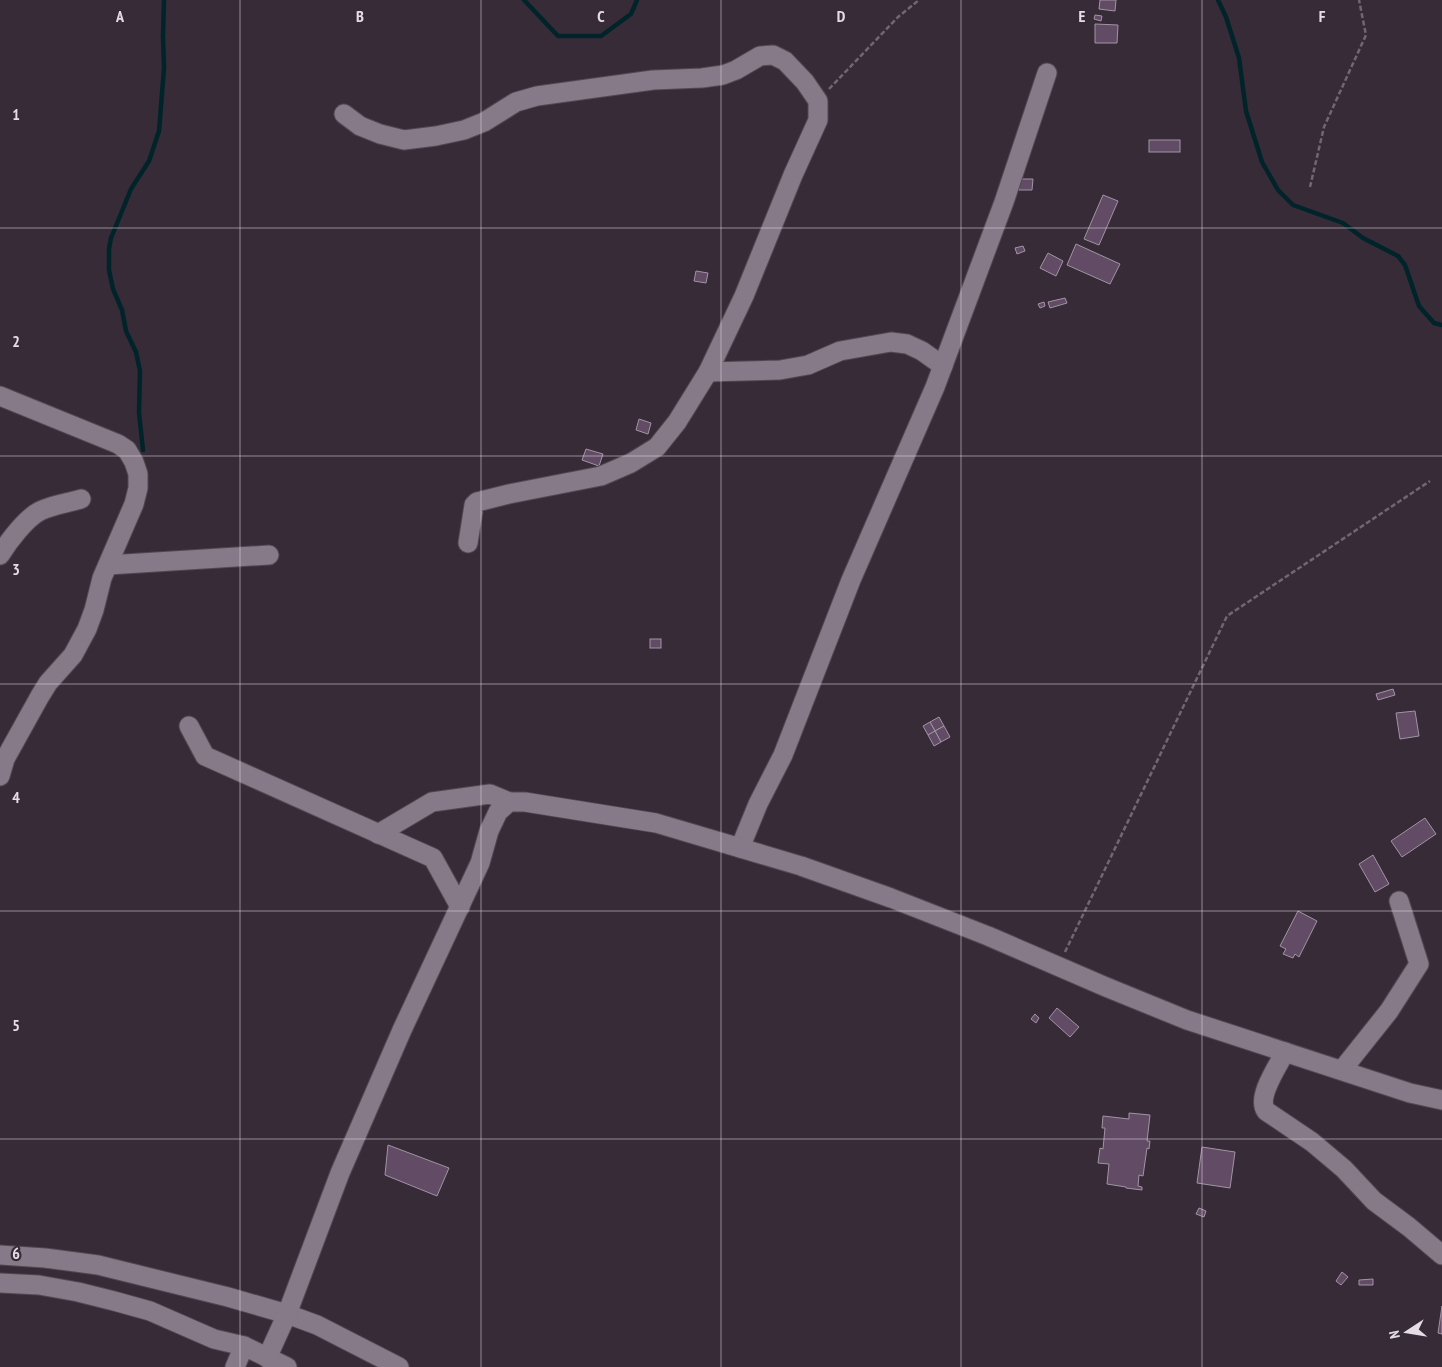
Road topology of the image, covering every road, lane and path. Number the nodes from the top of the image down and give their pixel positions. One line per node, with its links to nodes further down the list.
1 (919, 0): 4 (path)
2 (1359, 0): 6 (path)
3 (1047, 73): 7 (street)
4 (818, 101): 5 (street); 8 (street)
5 (344, 114)
6 (1310, 187)
7 (943, 366): 8 (street); 21 (street)
8 (708, 372): 12 (street)
9 (0, 396): 15 (street)
10 (1430, 481): 24 (path)
11 (82, 499): 13 (street)
12 (468, 543)
13 (0, 555)
14 (269, 555): 15 (street)
15 (108, 565): 17 (street)
16 (189, 726): 20 (street)
17 (6, 740): 18 (street)
18 (0, 776)
19 (508, 802): 20 (street); 21 (street); 23 (street)
20 (378, 834): 23 (street)
21 (740, 848): 24 (street)
22 (1399, 901): 26 (street)
23 (460, 907): 31 (street)
24 (1058, 966): 25 (street)
25 (1286, 1052): 26 (street); 29 (street)
26 (1342, 1070): 27 (street)
27 (1442, 1100)
28 (0, 1255): 31 (street)
29 (1442, 1255)
30 (0, 1283): 32 (street)
31 (287, 1314): 33 (street); 36 (street)
32 (244, 1346): 33 (street); 34 (street)
33 (266, 1358): 35 (street)
34 (235, 1367)
35 (287, 1367)
36 (399, 1367)

